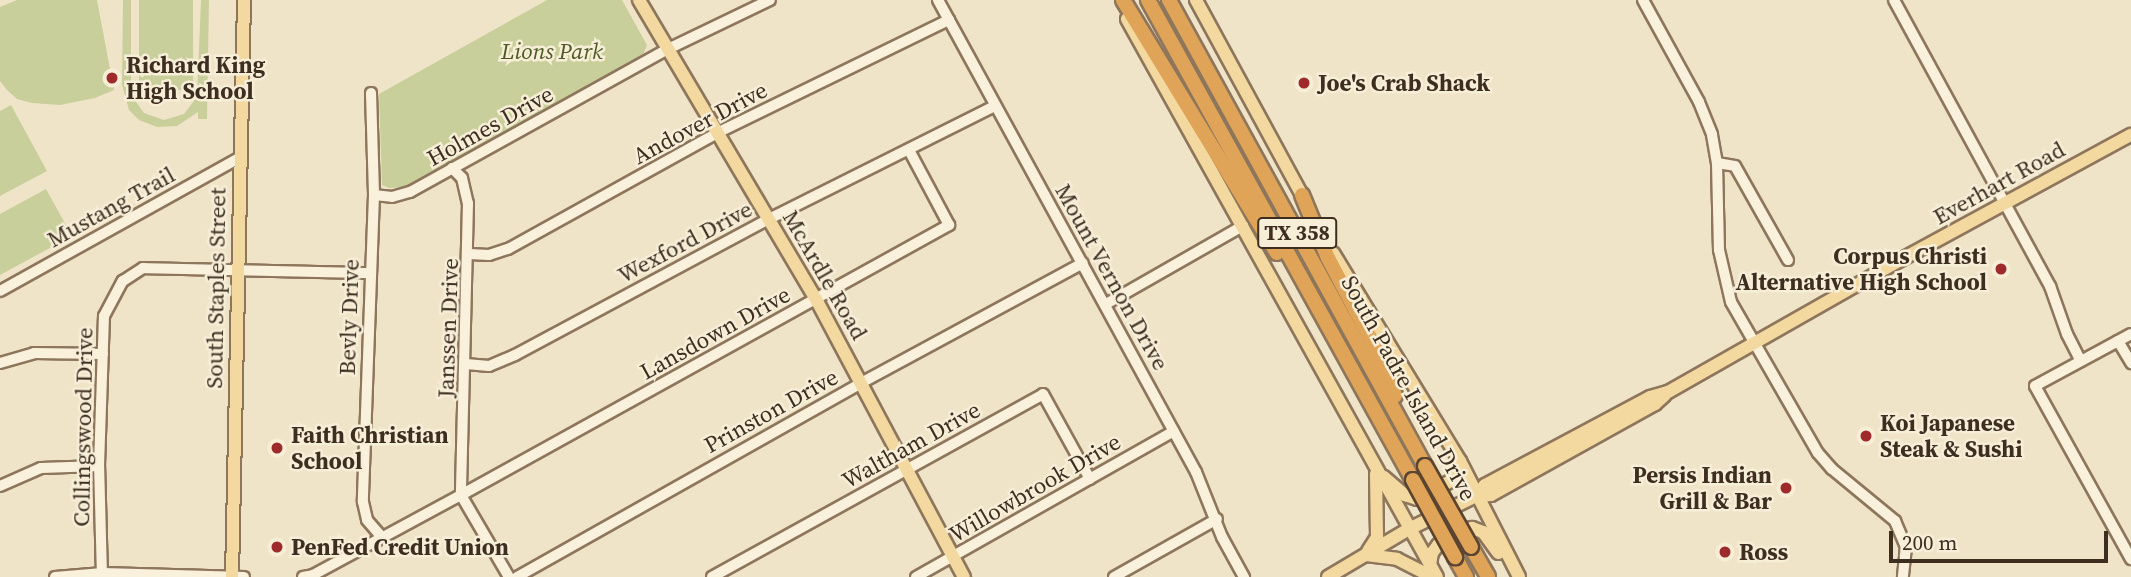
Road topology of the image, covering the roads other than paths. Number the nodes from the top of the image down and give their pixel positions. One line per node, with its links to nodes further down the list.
1 (244, 0): 19 (main road, South Staples Street)
2 (639, 0): 13 (main road, McArdle Road)
3 (770, 0): 13 (street, Holmes Drive)
4 (938, 0): 12 (street, Mount Vernon Drive)
5 (1116, 0): 26 (main road)
6 (1123, 0): 44 (highway)
7 (1147, 0): 44 (highway, South Padre Island Drive / TX 358)
8 (1170, 0): 47 (highway, South Padre Island Drive / TX 358)
9 (1196, 0): 23 (main road)
10 (1643, 0): 20 (street)
11 (1895, 0): 24 (street)
12 (949, 20): 15 (street, Mount Vernon Drive); 16 (street, Andover Drive)
13 (668, 50): 16 (main road, McArdle Road); 21 (street, Holmes Drive)
14 (371, 93): 22 (street, Bevly Drive)
15 (995, 106): 18 (street, Wexford Drive); 29 (street, Mount Vernon Drive)
16 (719, 132): 25 (main road, McArdle Road); 27 (street, Andover Drive)
17 (2131, 135): 24 (main road, Everhart Road)
18 (909, 149): 25 (street, Wexford Drive); 33 (street, Lansdown Drive)
19 (241, 157): 30 (main road, South Staples Street); 32 (street, Mustang Trail)
20 (1717, 163): 28 (street); 37 (street)
21 (452, 168): 22 (street, Holmes Drive); 27 (street, Janssen Drive)
22 (374, 195): 31 (street, Bevly Drive)
23 (1302, 195): 46 (main road); 47 (highway)
24 (2007, 202): 37 (main road, Everhart Road); 39 (street)
25 (769, 219): 33 (main road, McArdle Road); 42 (street, Wexford Drive)
26 (1243, 226): 34 (street); 50 (main road)
27 (469, 254): 42 (street, Janssen Drive)
28 (1788, 260)
29 (1083, 263): 34 (street, Mount Vernon Drive); 43 (street, Prinston Drive)
30 (237, 270): 31 (street, Collingswood Drive); 38 (street, Collingswood Drive); 65 (main road, South Staples Street)
31 (369, 273): 57 (street, Bevly Drive)
32 (0, 291)
33 (816, 299): 43 (main road, McArdle Road); 53 (street, Lansdown Drive)
34 (1106, 304): 45 (street, Mount Vernon Drive)
35 (2131, 334): 36 (street)
36 (2119, 341): 39 (street); 41 (street)
37 (1755, 344): 54 (main road, Everhart Road); 79 (street)
38 (103, 354): 40 (street); 48 (street, Collingswood Drive)
39 (2081, 361): 60 (street)
40 (0, 363)
41 (2131, 363)
42 (467, 364): 53 (street, Janssen Drive)
43 (861, 383): 49 (main road, McArdle Road); 68 (street, Prinston Drive)
44 (1375, 412): 75 (highway, South Padre Island Drive / TX 358, bridge)
45 (1174, 431): 51 (street, Willowbrook Drive); 55 (street, Mount Vernon Drive)
46 (1460, 461): 50 (main road); 54 (main road)
47 (1424, 464): 76 (highway, South Padre Island Drive / TX 358, bridge)
48 (99, 466): 52 (street); 62 (street, Collingswood Drive)
49 (908, 468): 51 (street, Waltham Drive); 59 (main road, McArdle Road); 69 (street, Waltham Drive)
50 (1376, 470): 56 (main road); 58 (main road)
51 (1090, 479): 59 (street, Willowbrook Drive)
52 (0, 486)
53 (461, 495): 57 (street, Lansdown Drive); 67 (street)
54 (1476, 496): 56 (main road, Everhart Road); 78 (main road)
55 (1217, 519): 72 (street); 73 (street, Mount Vernon Drive)
56 (1409, 529): 58 (main road, Everhart Road); 61 (main road)
57 (382, 537): 63 (street, Lansdown Drive)
58 (1366, 555): 61 (main road); 74 (main road, Everhart Road)
59 (954, 556): 70 (street, Willowbrook Drive); 71 (main road, McArdle Road)
60 (2131, 559)
61 (1433, 573): 77 (main road)
62 (102, 575): 64 (street); 65 (street)
63 (310, 576)
64 (55, 577)
65 (232, 577): 66 (street)
66 (244, 577)
67 (509, 577)
68 (517, 577)
69 (712, 577)
70 (916, 577)
71 (964, 577)
72 (1114, 577)
73 (1244, 577)
74 (1328, 577)
75 (1466, 577)
76 (1488, 577)
77 (1513, 577)
78 (1519, 577)
79 (1903, 577)

